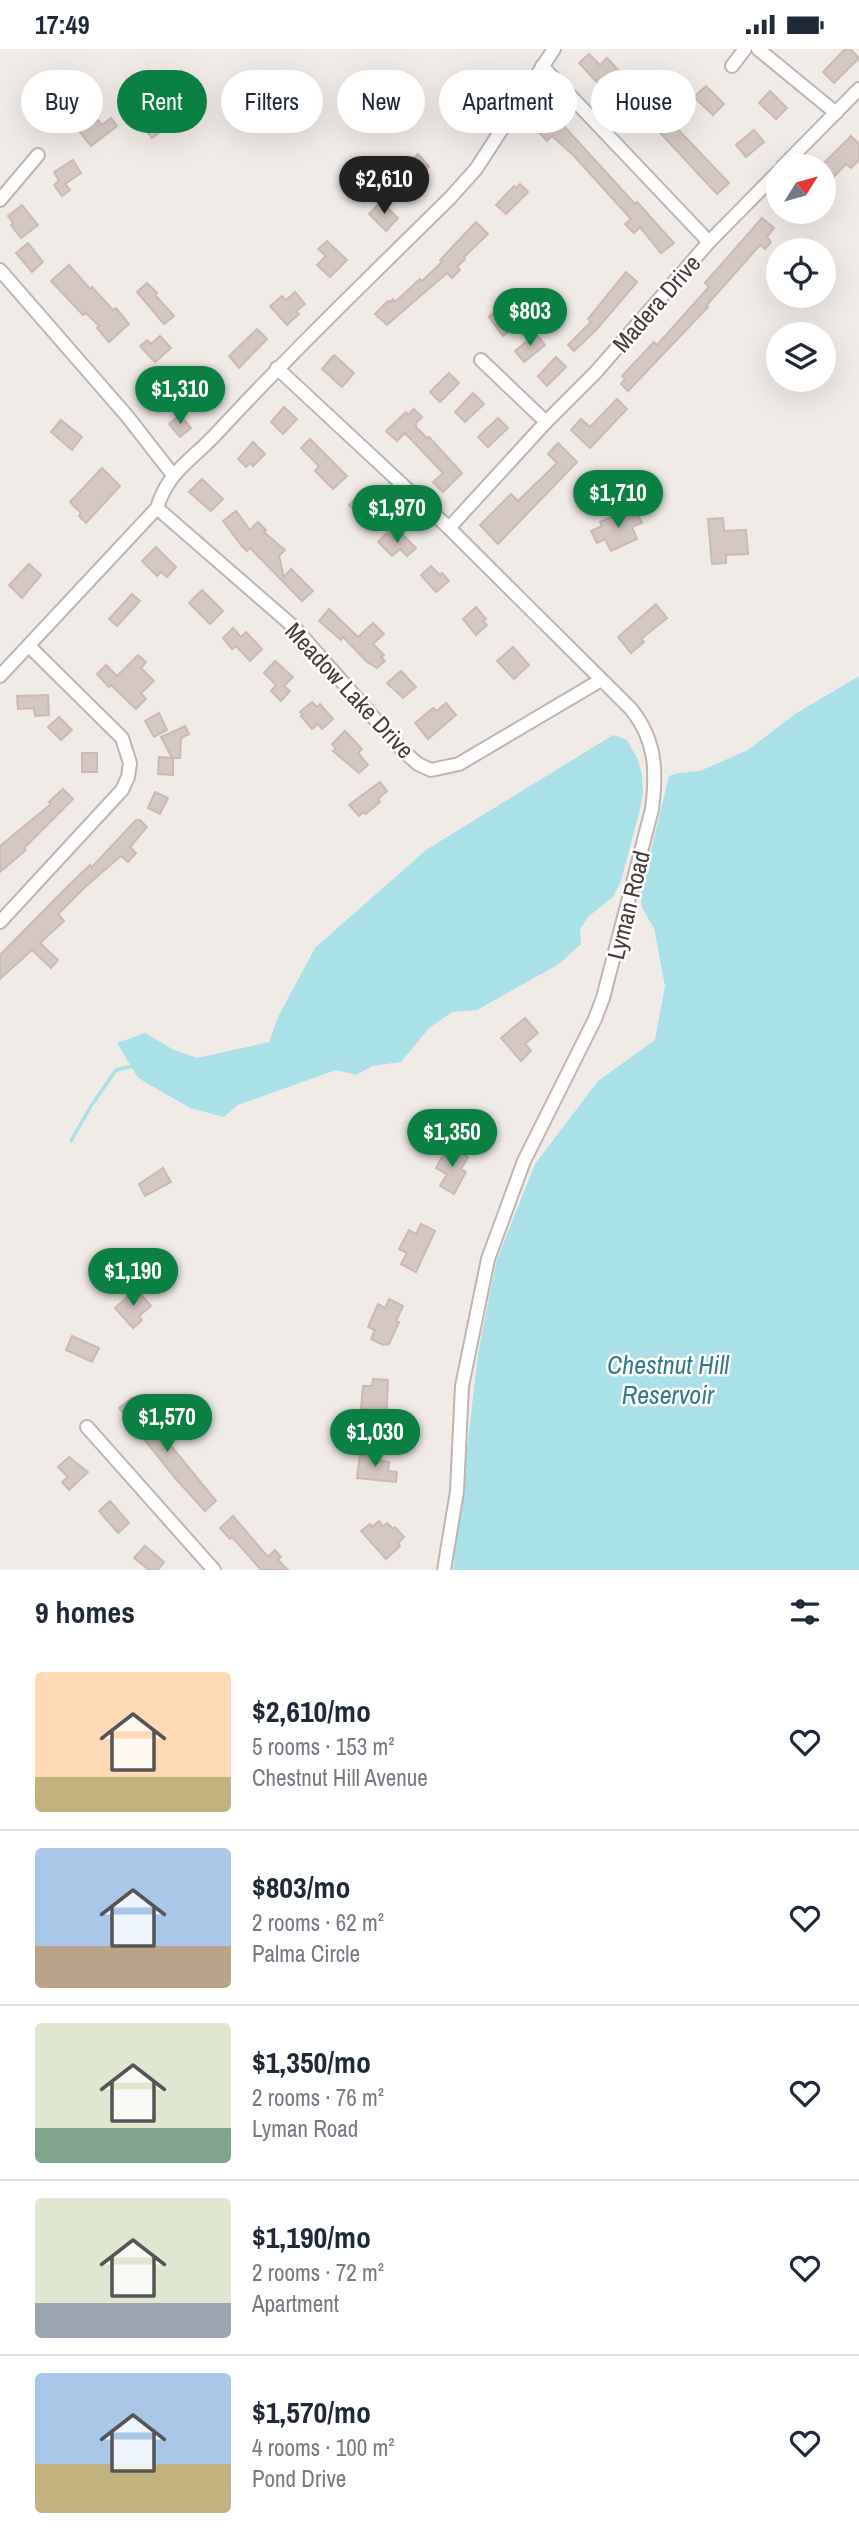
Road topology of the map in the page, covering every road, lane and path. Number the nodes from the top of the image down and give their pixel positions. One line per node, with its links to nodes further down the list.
1 (554, 49): 4 (street)
2 (744, 49): 5 (street)
3 (758, 49): 7 (street)
4 (542, 66): 12 (street); 15 (street)
5 (732, 66)
6 (859, 89): 7 (street)
7 (836, 113): 8 (street)
8 (795, 154)
9 (38, 155): 11 (street)
10 (766, 184): 12 (street, Madera Drive)
11 (0, 200)
12 (709, 242): 16 (street, Madera Drive)
13 (0, 269): 17 (street)
14 (481, 359): 16 (street)
15 (277, 368): 17 (street); 19 (street, Lyman Road)
16 (546, 422): 19 (street, Madera Drive)
17 (173, 475): 18 (street)
18 (157, 508): 20 (street); 22 (street, Meadow Lake Drive)
19 (449, 529): 22 (street, Lyman Road)
20 (29, 646): 21 (street); 23 (street)
21 (0, 676)
22 (601, 680): 26 (street, Lyman Road)
23 (0, 922)
24 (88, 1427): 25 (street)
25 (214, 1570)
26 (444, 1570)

